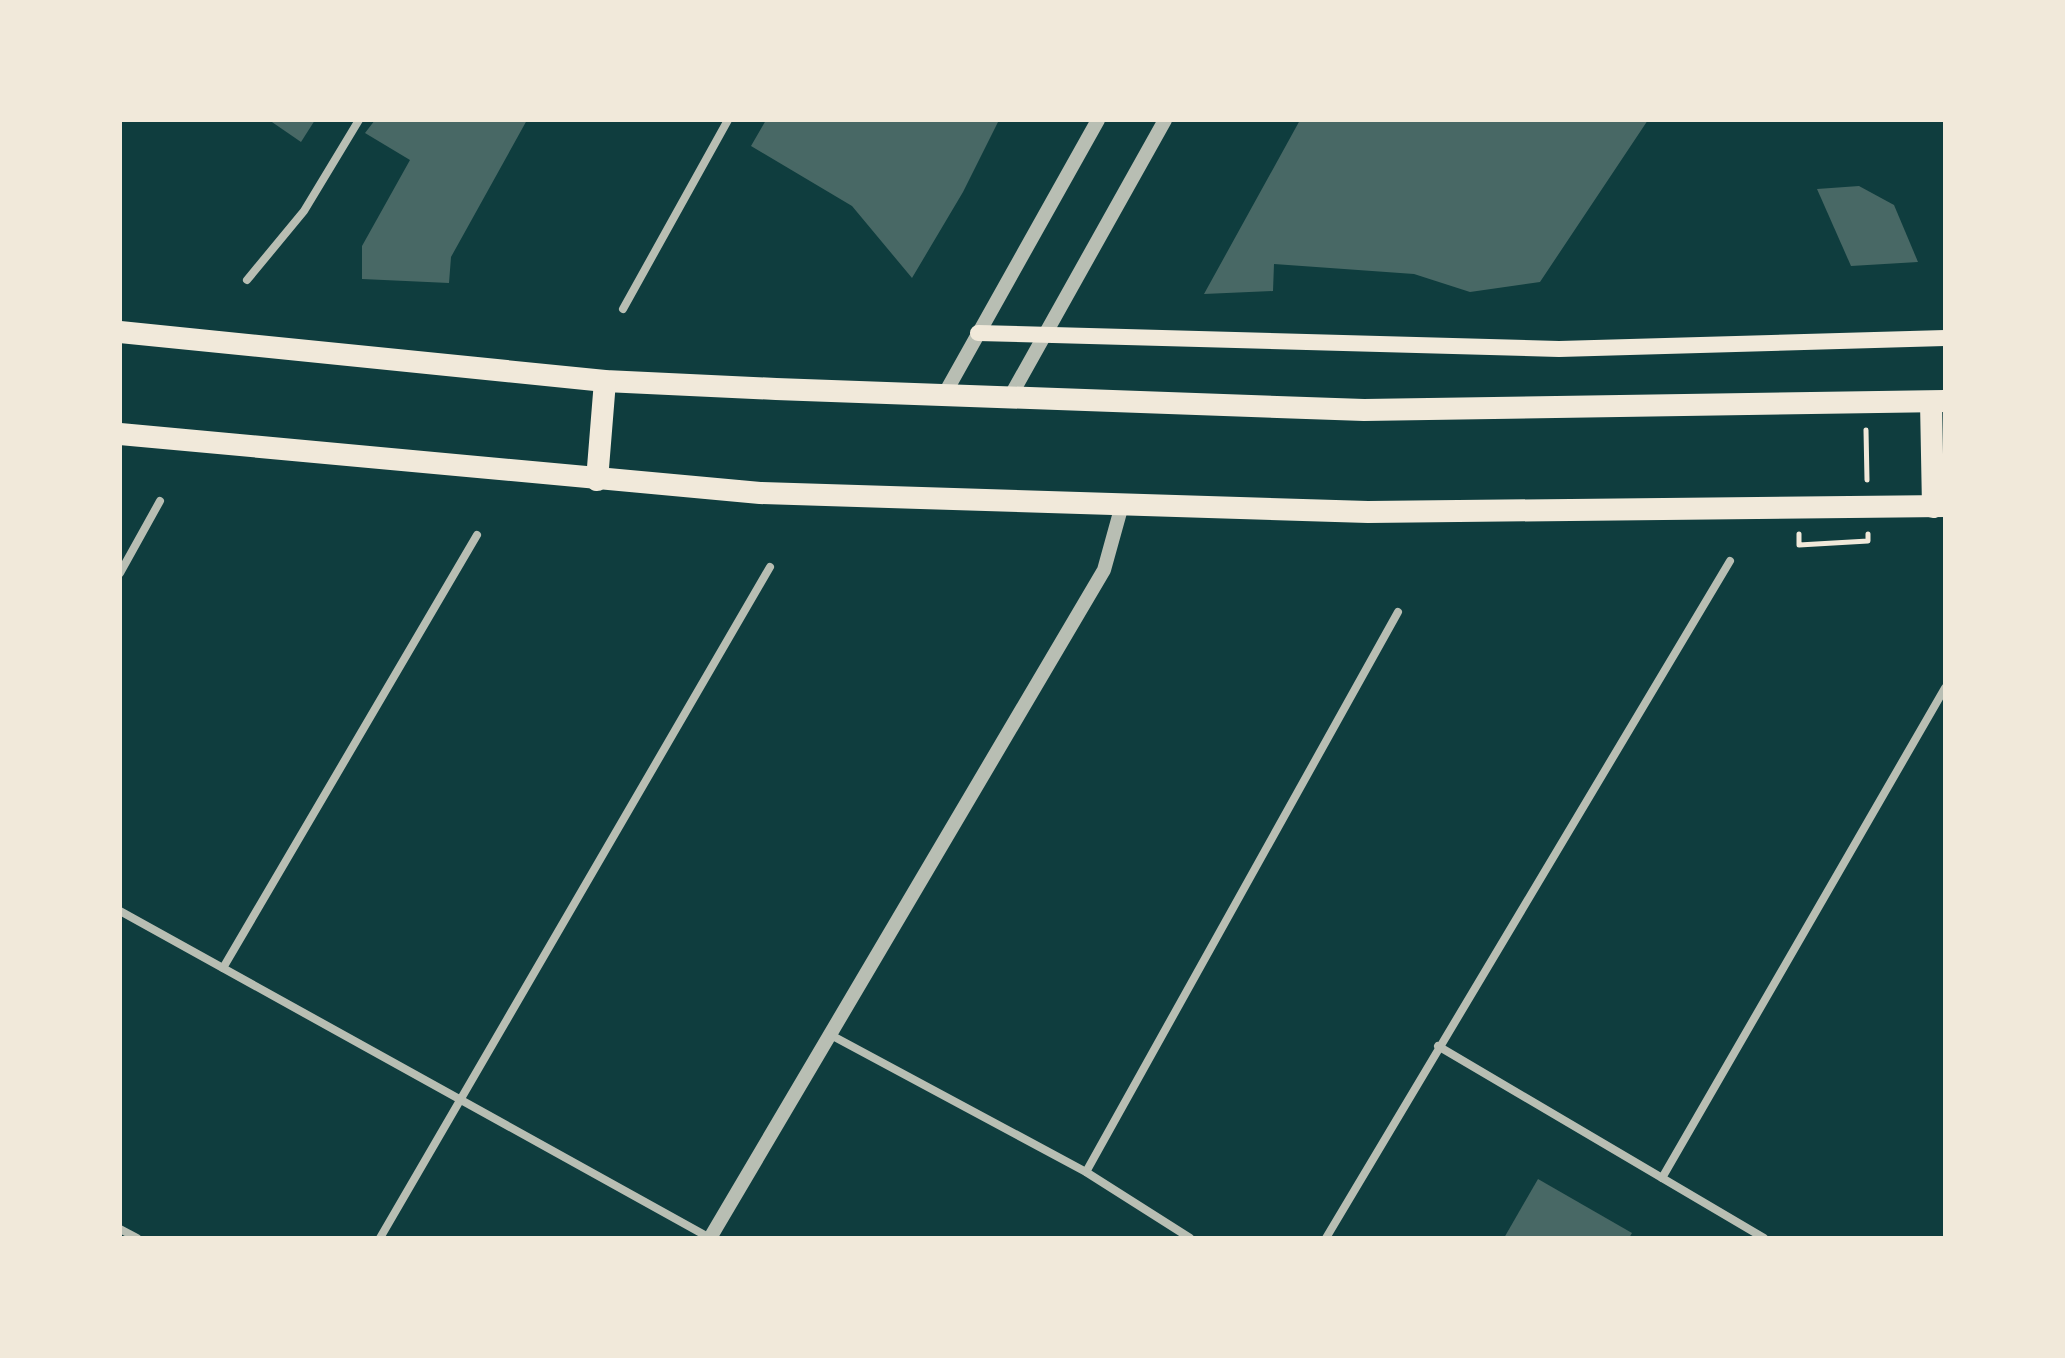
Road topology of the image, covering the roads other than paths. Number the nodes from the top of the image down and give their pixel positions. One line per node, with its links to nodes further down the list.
1 (359, 120): 5 (street)
2 (728, 120): 6 (street)
3 (1098, 120): 8 (street)
4 (1165, 120): 9 (street)
5 (247, 280)
6 (623, 309)
7 (120, 332): 11 (highway)
8 (978, 333): 9 (main road); 12 (street)
9 (1043, 336): 10 (main road); 13 (street)
10 (1945, 338)
11 (605, 381): 12 (highway); 16 (highway)
12 (944, 395): 13 (highway)
13 (1010, 397): 14 (highway)
14 (1938, 402): 19 (highway)
15 (120, 434): 16 (highway)
16 (597, 480): 18 (highway)
17 (160, 501): 23 (street)
18 (1122, 505): 19 (highway); 28 (street)
19 (1939, 506)
20 (477, 535): 27 (street)
21 (1730, 561): 29 (street)
22 (770, 567): 30 (street)
23 (120, 573)
24 (1398, 612): 31 (street)
25 (1945, 688): 32 (street)
26 (120, 911): 27 (street)
27 (223, 968): 30 (street)
28 (829, 1034): 31 (street); 36 (street)
29 (1438, 1046): 32 (street); 38 (street)
30 (460, 1100): 35 (street); 36 (street)
31 (1086, 1172): 37 (street)
32 (1662, 1178): 39 (street)
33 (120, 1229): 34 (street)
34 (137, 1238)
35 (380, 1238)
36 (710, 1238)
37 (1190, 1238)
38 (1326, 1238)
39 (1764, 1238)

